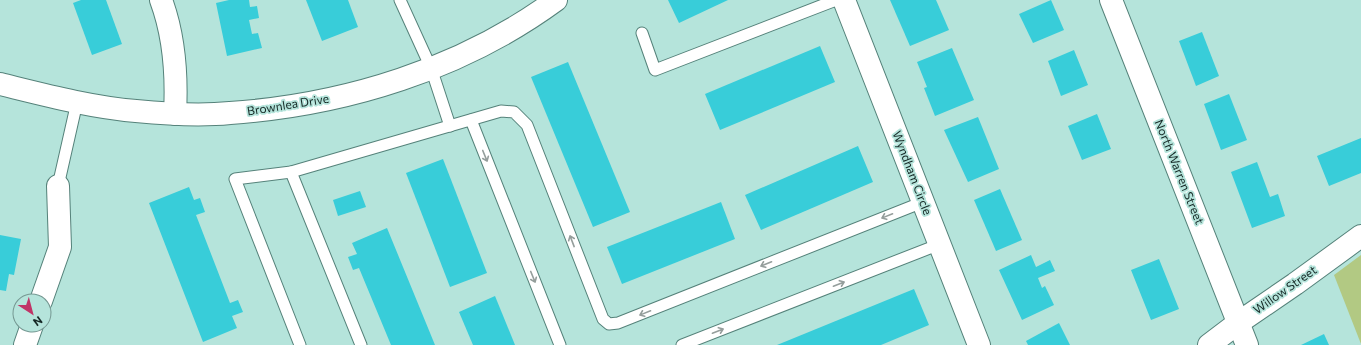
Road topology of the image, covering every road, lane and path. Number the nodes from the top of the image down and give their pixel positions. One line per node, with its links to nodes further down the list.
1 (160, 0): 11 (street)
2 (400, 0): 8 (lane)
3 (556, 0): 8 (street, Brownlea Drive)
4 (836, 0): 7 (lane)
5 (844, 0): 16 (street, Wyndham Circle)
6 (1111, 0): 20 (street, North Warren Street)
7 (642, 33)
8 (430, 68): 11 (street, Brownlea Drive); 13 (lane)
9 (0, 84): 10 (street, Brownlea Drive)
10 (77, 102): 11 (street, Brownlea Drive); 15 (lane)
11 (176, 114)
12 (470, 120): 13 (lane); 16 (lane, one-way to 12); 25 (lane, one-way to 25)
13 (450, 126): 14 (lane)
14 (291, 172): 23 (lane); 24 (lane)
15 (58, 186): 19 (street)
16 (923, 202): 18 (street, Wyndham Circle)
17 (1361, 236): 20 (street, Willow Street)
18 (940, 244): 26 (lane, one-way to 18); 27 (street, Wyndham Circle)
19 (44, 293)
20 (1238, 323): 28 (street, Willow Street); 29 (street, North Warren Street)
21 (29, 333): 22 (street)
22 (25, 345)
23 (300, 345)
24 (361, 345)
25 (560, 345)
26 (682, 345)
27 (979, 345)
28 (1209, 345)
29 (1247, 345)

